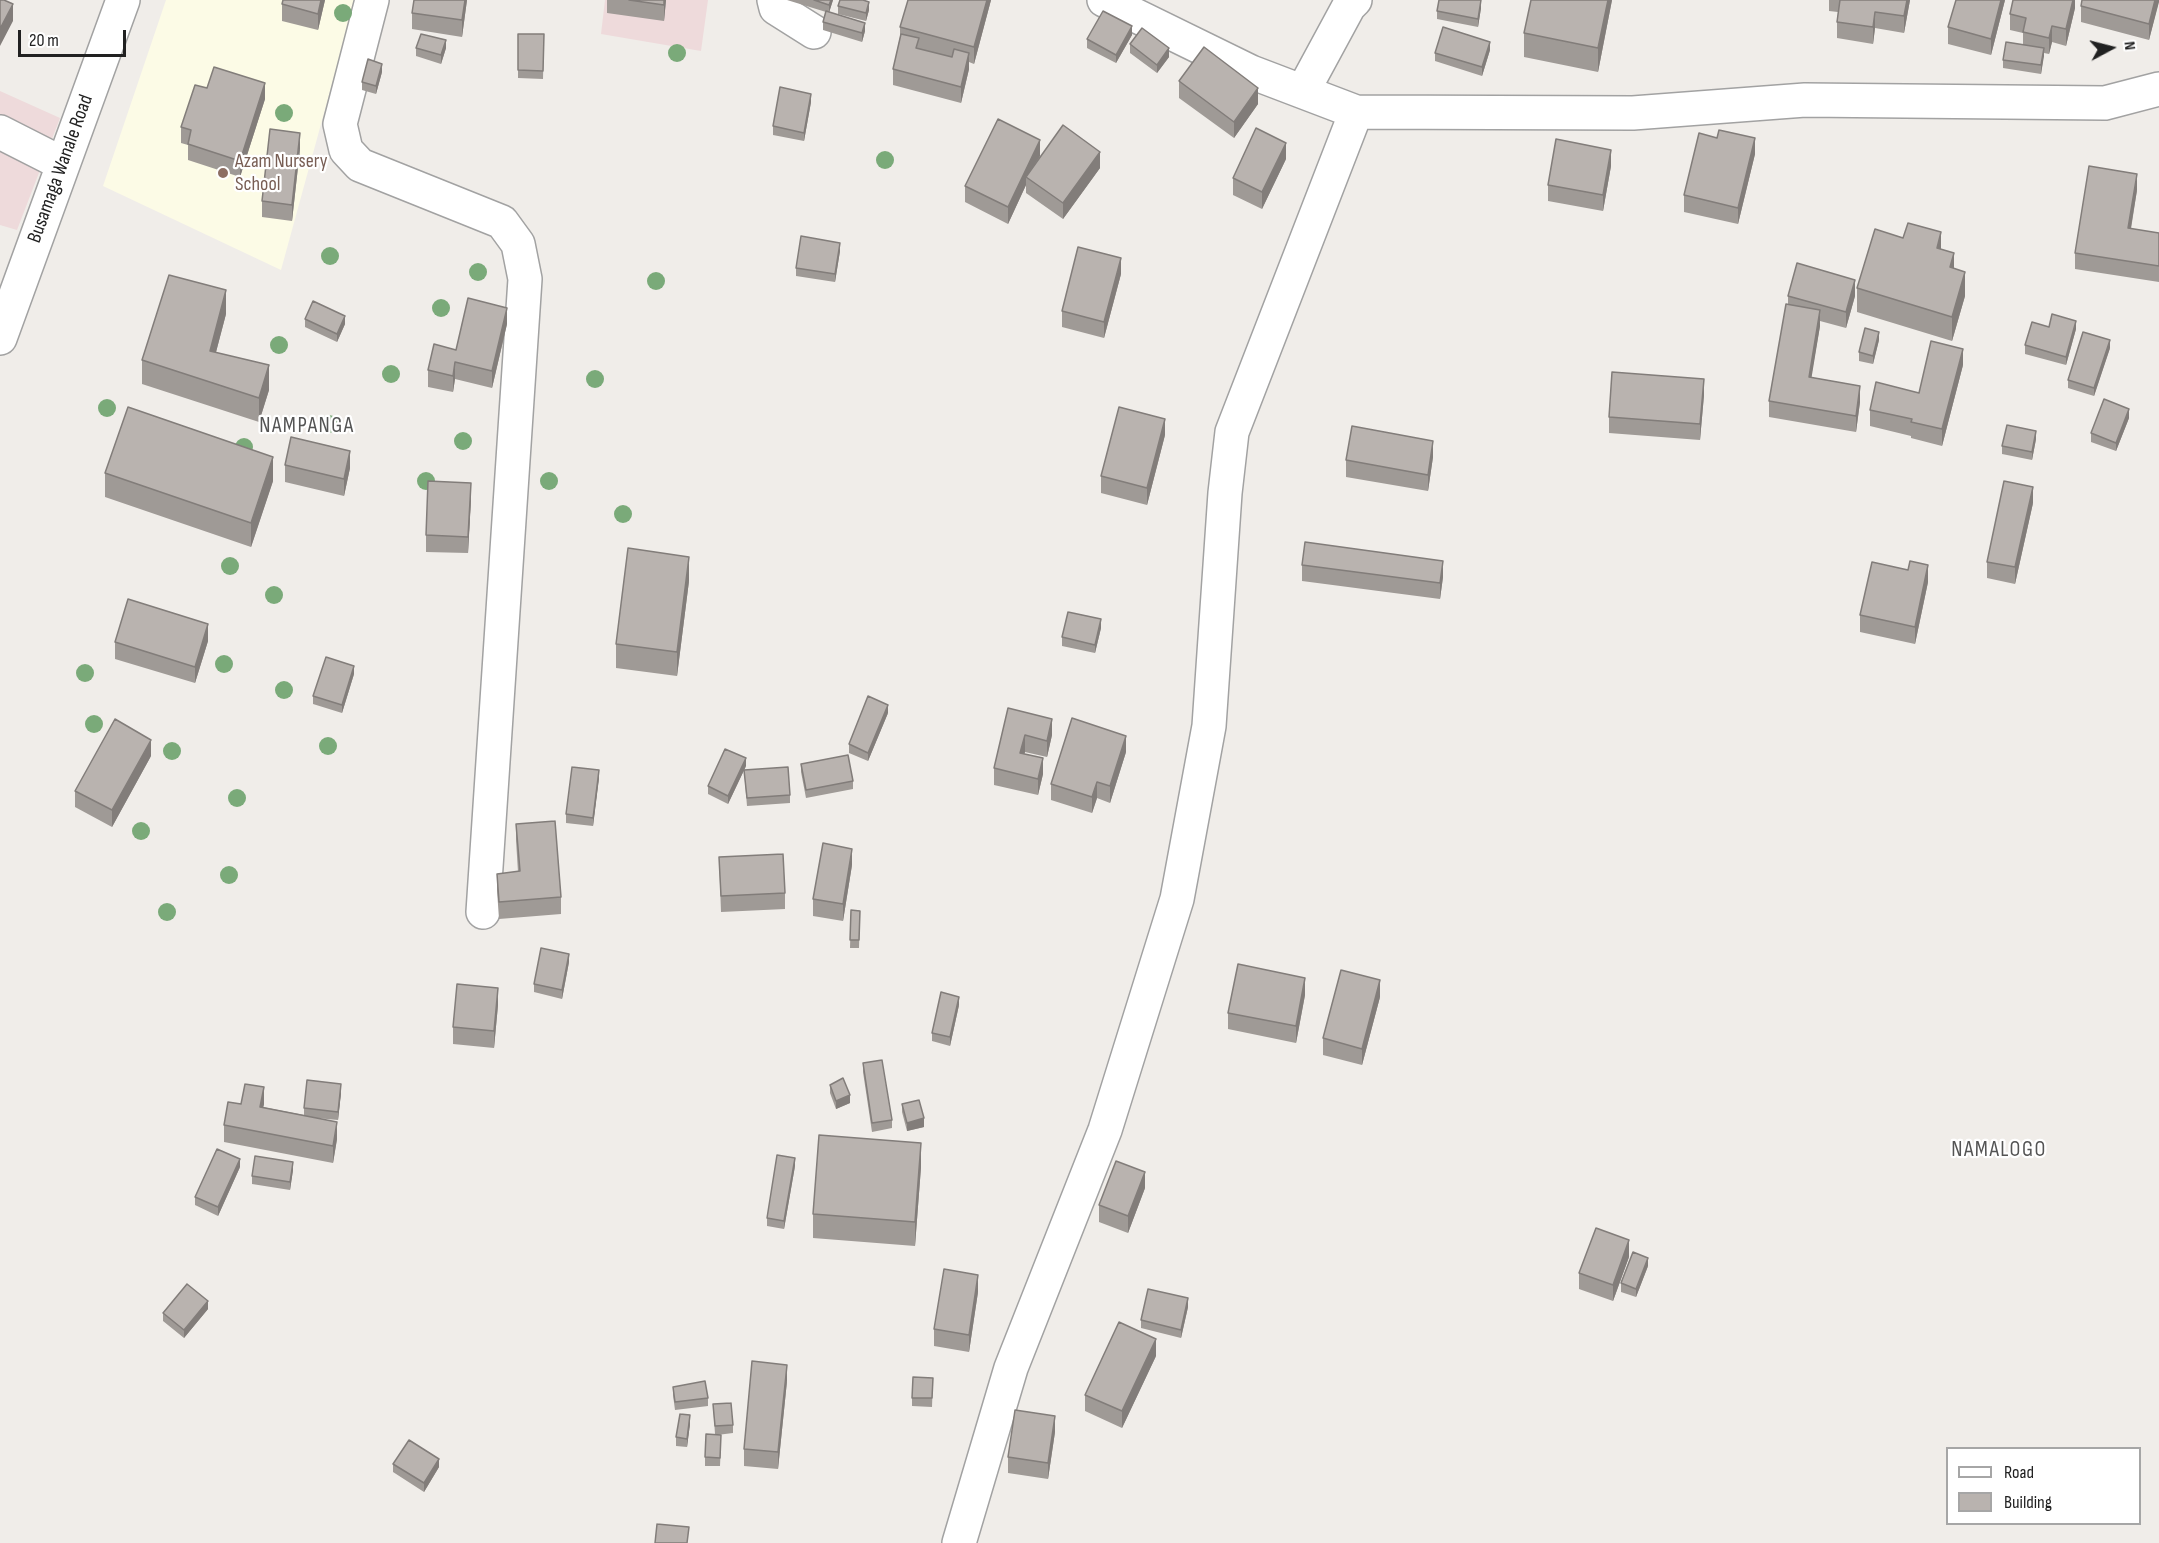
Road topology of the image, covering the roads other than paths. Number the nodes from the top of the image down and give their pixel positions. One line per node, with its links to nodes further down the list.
1 (123, 0): 11 (street, Busamaga Wanale Road)
2 (372, 0): 13 (street)
3 (774, 0): 6 (street)
4 (1104, 0): 8 (street)
5 (1354, 0): 8 (street)
6 (814, 32)
7 (2159, 88): 9 (street)
8 (1303, 92): 9 (street)
9 (1356, 112): 14 (street)
10 (0, 132): 11 (street)
11 (63, 164): 12 (street, Busamaga Wanale Road)
12 (0, 338)
13 (483, 912)
14 (959, 1543)

